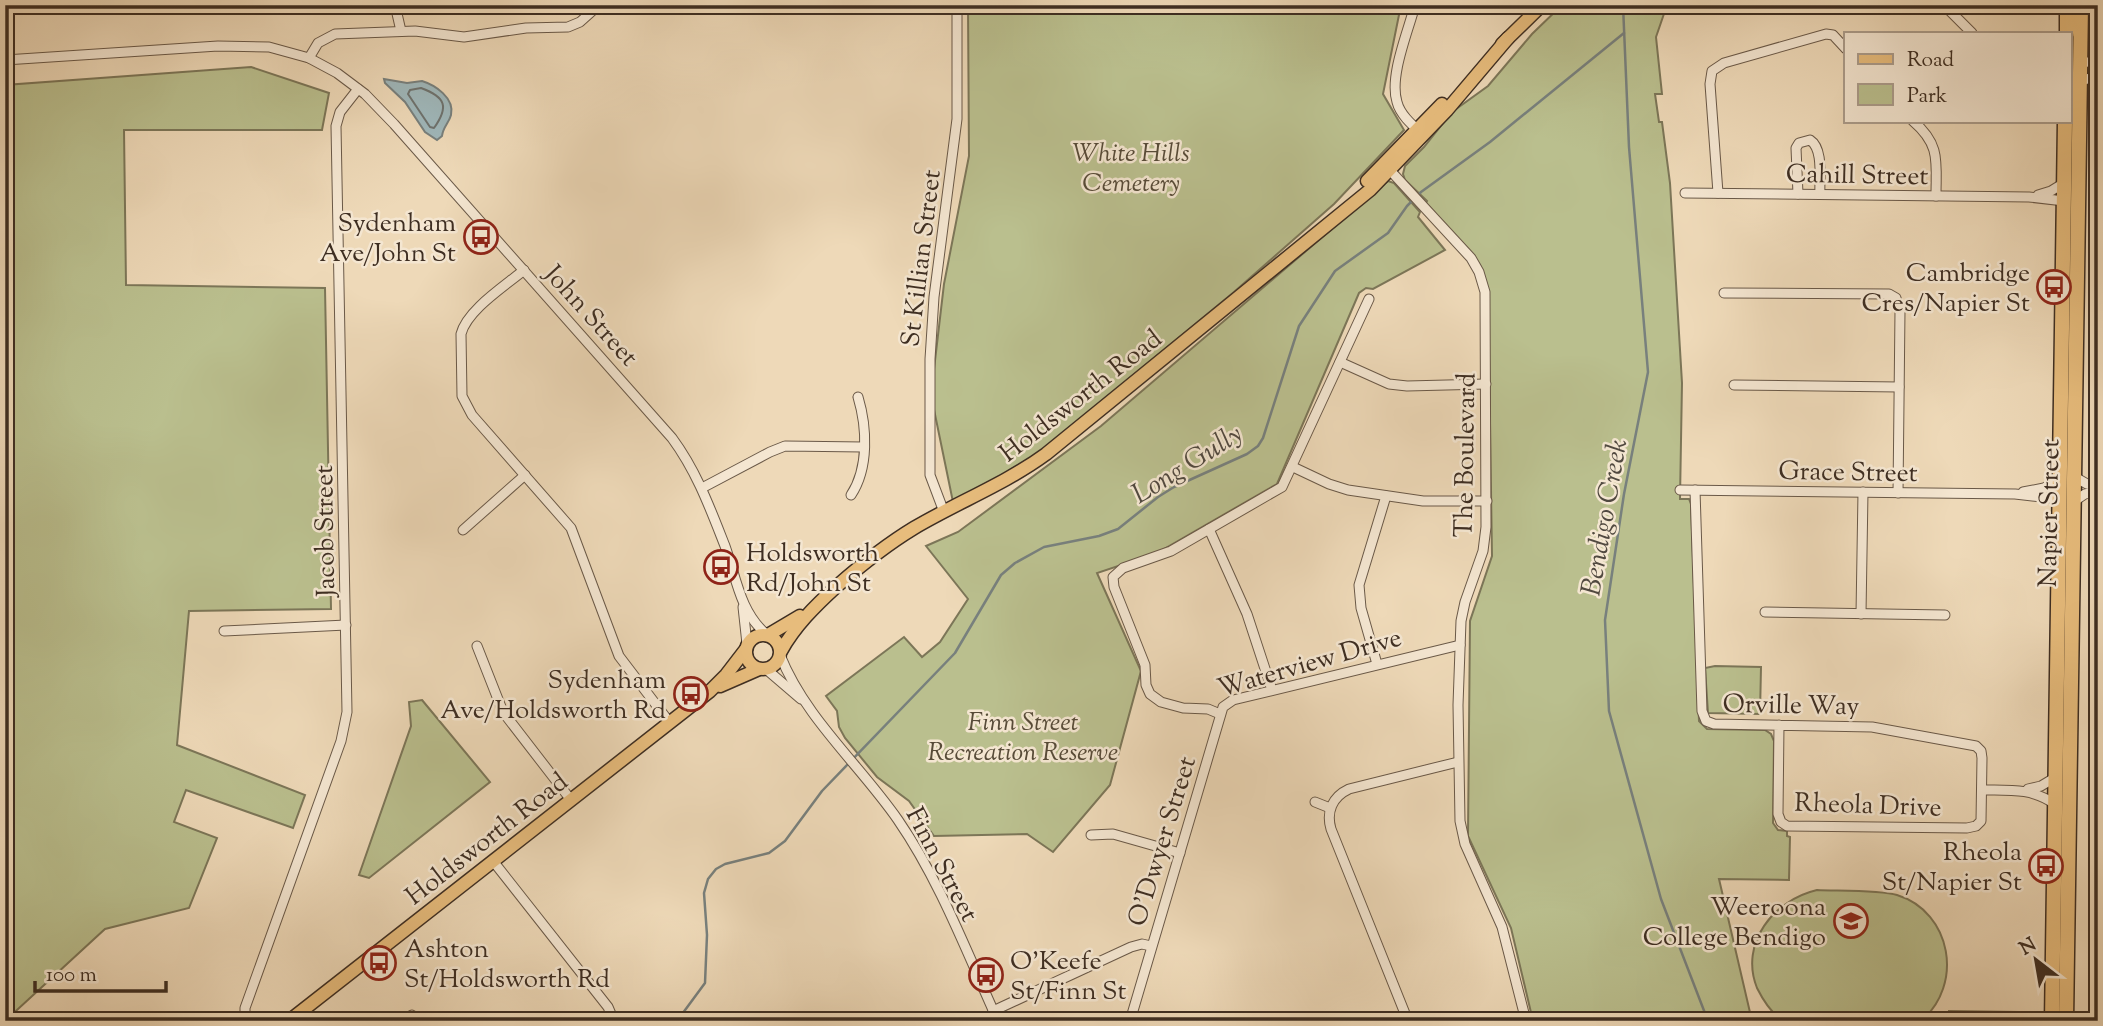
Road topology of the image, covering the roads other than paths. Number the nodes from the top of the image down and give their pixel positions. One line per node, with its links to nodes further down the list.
1 (395, 5): 9 (street)
2 (599, 5): 9 (street)
3 (957, 5): 59 (street, St Killian Street)
4 (1415, 5): 23 (street)
5 (1542, 5): 23 (main road, Holdsworth Road)
6 (1944, 5): 10 (street)
7 (2067, 5): 11 (highway)
8 (2081, 5): 15 (highway, Napier Street)
9 (401, 31): 13 (street)
10 (1971, 32)
11 (2067, 32)
12 (1844, 47): 27 (street)
13 (309, 58): 14 (street); 19 (street)
14 (5, 60)
15 (2080, 60): 16 (street); 18 (highway, Napier Street)
16 (2098, 65)
17 (2098, 75): 18 (street)
18 (2079, 82): 20 (highway, Napier Street)
19 (358, 89): 33 (street, John Street); 67 (street, Jacob Street)
20 (2079, 105): 32 (highway); 37 (highway, Napier Street)
21 (1914, 122): 30 (street)
22 (2065, 122): 25 (highway, Napier Street)
23 (1420, 133): 24 (main road, Holdsworth Road)
24 (1387, 168): 38 (street, The Boulevard); 59 (main road, Holdsworth Road)
25 (2064, 183): 31 (street, Cahill Street); 32 (highway, Napier Street)
26 (1685, 193): 27 (street, Cahill Street)
27 (1718, 193): 28 (street, Cahill Street)
28 (1798, 194): 29 (street, Cahill Street); 29 (street)
29 (1820, 194): 30 (street, Cahill Street)
30 (1936, 196): 31 (street, Cahill Street)
31 (2029, 197): 32 (street, Cahill Street)
32 (2064, 201): 43 (highway, Napier Street)
33 (524, 270): 46 (street); 48 (street, John Street)
34 (1724, 293): 40 (street)
35 (1369, 299): 36 (street, Waterview Drive)
36 (1340, 362): 38 (street); 45 (street, Waterview Drive)
37 (2075, 363): 42 (highway, Napier Street); 43 (highway)
38 (1486, 384): 58 (street, The Boulevard)
39 (1734, 385): 40 (street)
40 (1899, 387): 53 (street)
41 (858, 397): 44 (street)
42 (2074, 411): 47 (highway, Napier Street); 57 (highway)
43 (2060, 441): 47 (highway, Napier Street)
44 (863, 447): 48 (street); 55 (street)
45 (1293, 467): 56 (street); 60 (street, Waterview Drive)
46 (525, 475): 61 (street); 80 (street)
47 (2067, 477): 49 (street); 54 (street, Grace Street); 57 (highway, Napier Street)
48 (702, 488): 63 (street, John Street)
49 (2098, 489): 57 (street)
50 (1680, 490): 51 (street, Grace Street)
51 (1695, 491): 52 (street, Grace Street); 81 (street, Orville Way)
52 (1863, 492): 53 (street, Grace Street); 65 (street)
53 (1898, 493): 54 (street, Grace Street)
54 (2015, 494): 57 (street, Grace Street)
55 (851, 495)
56 (1386, 496): 58 (street); 74 (street)
57 (2066, 500): 83 (highway, Napier Street); 86 (highway, Napier Street)
58 (1487, 501): 70 (street, The Boulevard)
59 (944, 512): 62 (main road, Holdsworth Road)
60 (1209, 529): 76 (street); 79 (street, Waterview Drive)
61 (463, 530)
62 (820, 601): 69 (main road, Holdsworth Road); 73 (main road, Holdsworth Road)
63 (742, 602): 69 (street, John Street); 72 (street, John Street)
64 (1765, 612): 65 (street)
65 (1861, 614): 66 (street)
66 (1945, 615)
67 (346, 625): 68 (street); 99 (street, Jacob Street)
68 (224, 631)
69 (767, 635): 72 (main road); 73 (main road)
70 (1460, 645): 74 (street, Waterview Drive); 82 (street, The Boulevard)
71 (477, 646): 87 (street)
72 (746, 647): 75 (main road); 77 (main road, Holdsworth Road)
73 (780, 653): 75 (main road); 78 (street, Finn Street)
74 (1377, 664): 76 (street, Waterview Drive)
75 (762, 669): 77 (main road, Holdsworth Road); 78 (street, Finn Street)
76 (1272, 690): 79 (street, Waterview Drive)
77 (710, 691): 80 (main road, Holdsworth Road)
78 (808, 705): 96 (street, Finn Street)
79 (1220, 714): 92 (street, O'Dwyer Street)
80 (670, 723): 87 (main road, Holdsworth Road)
81 (1779, 725): 84 (street, Orville Way); 84 (street, Rheola Drive)
82 (1458, 762): 90 (street); 105 (street, The Boulevard)
83 (2056, 777): 85 (street); 89 (highway, Napier Street)
84 (1983, 790): 85 (street)
85 (2020, 790): 89 (street)
86 (2069, 794): 94 (highway); 107 (highway, Napier Street)
87 (571, 800): 93 (main road, Holdsworth Road)
88 (1315, 802): 90 (street)
89 (2056, 804): 94 (highway, Napier Street)
90 (1330, 808): 104 (street)
91 (1091, 835): 92 (street)
92 (1180, 853): 95 (street, O'Dwyer Street)
93 (493, 861): 98 (street); 100 (main road, Holdsworth Road)
94 (2054, 862): 106 (highway, Napier Street)
95 (1151, 946): 96 (street); 103 (street, O'Dwyer Street)
96 (993, 1011): 102 (street, Finn Street)
97 (412, 1015): 101 (street)
98 (614, 1020)
99 (245, 1021)
100 (289, 1021)
101 (402, 1021)
102 (998, 1021)
103 (1130, 1021)
104 (1408, 1021)
105 (1525, 1021)
106 (2052, 1021)
107 (2066, 1021)

